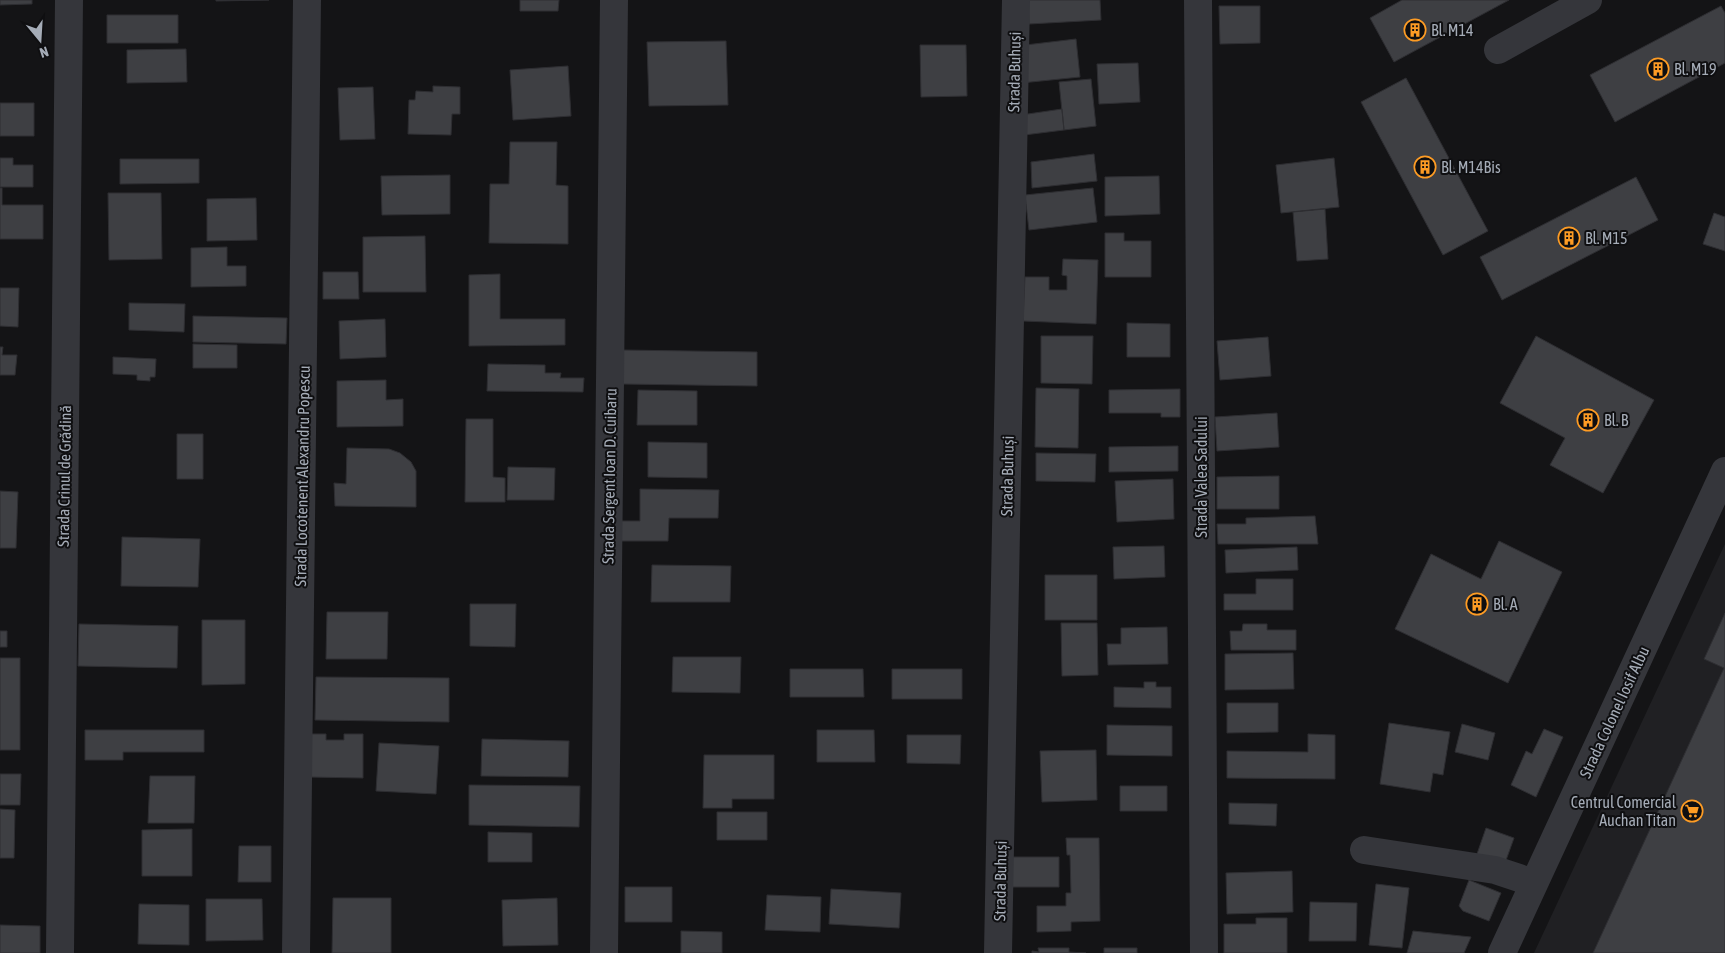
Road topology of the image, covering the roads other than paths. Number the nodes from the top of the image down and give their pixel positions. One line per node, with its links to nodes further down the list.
1 (69, 0): 11 (street, Strada Crinul de Grădină)
2 (307, 0): 12 (street, Strada Locotenent Alexandru Popescu)
3 (614, 0): 13 (street, Strada Sergent Ioan D. Cuibaru)
4 (1016, 0): 14 (street, Strada Buhuși)
5 (1198, 0): 15 (street, Strada Valea Sadului)
6 (1588, 0): 7 (street)
7 (1498, 50)
8 (1725, 471): 10 (street, Strada Colonel Iosif Albu)
9 (1364, 850): 10 (street)
10 (1534, 883): 16 (street, Strada Colonel Iosif Albu)
11 (60, 953)
12 (296, 953)
13 (604, 953)
14 (998, 953)
15 (1204, 953)
16 (1502, 953)

